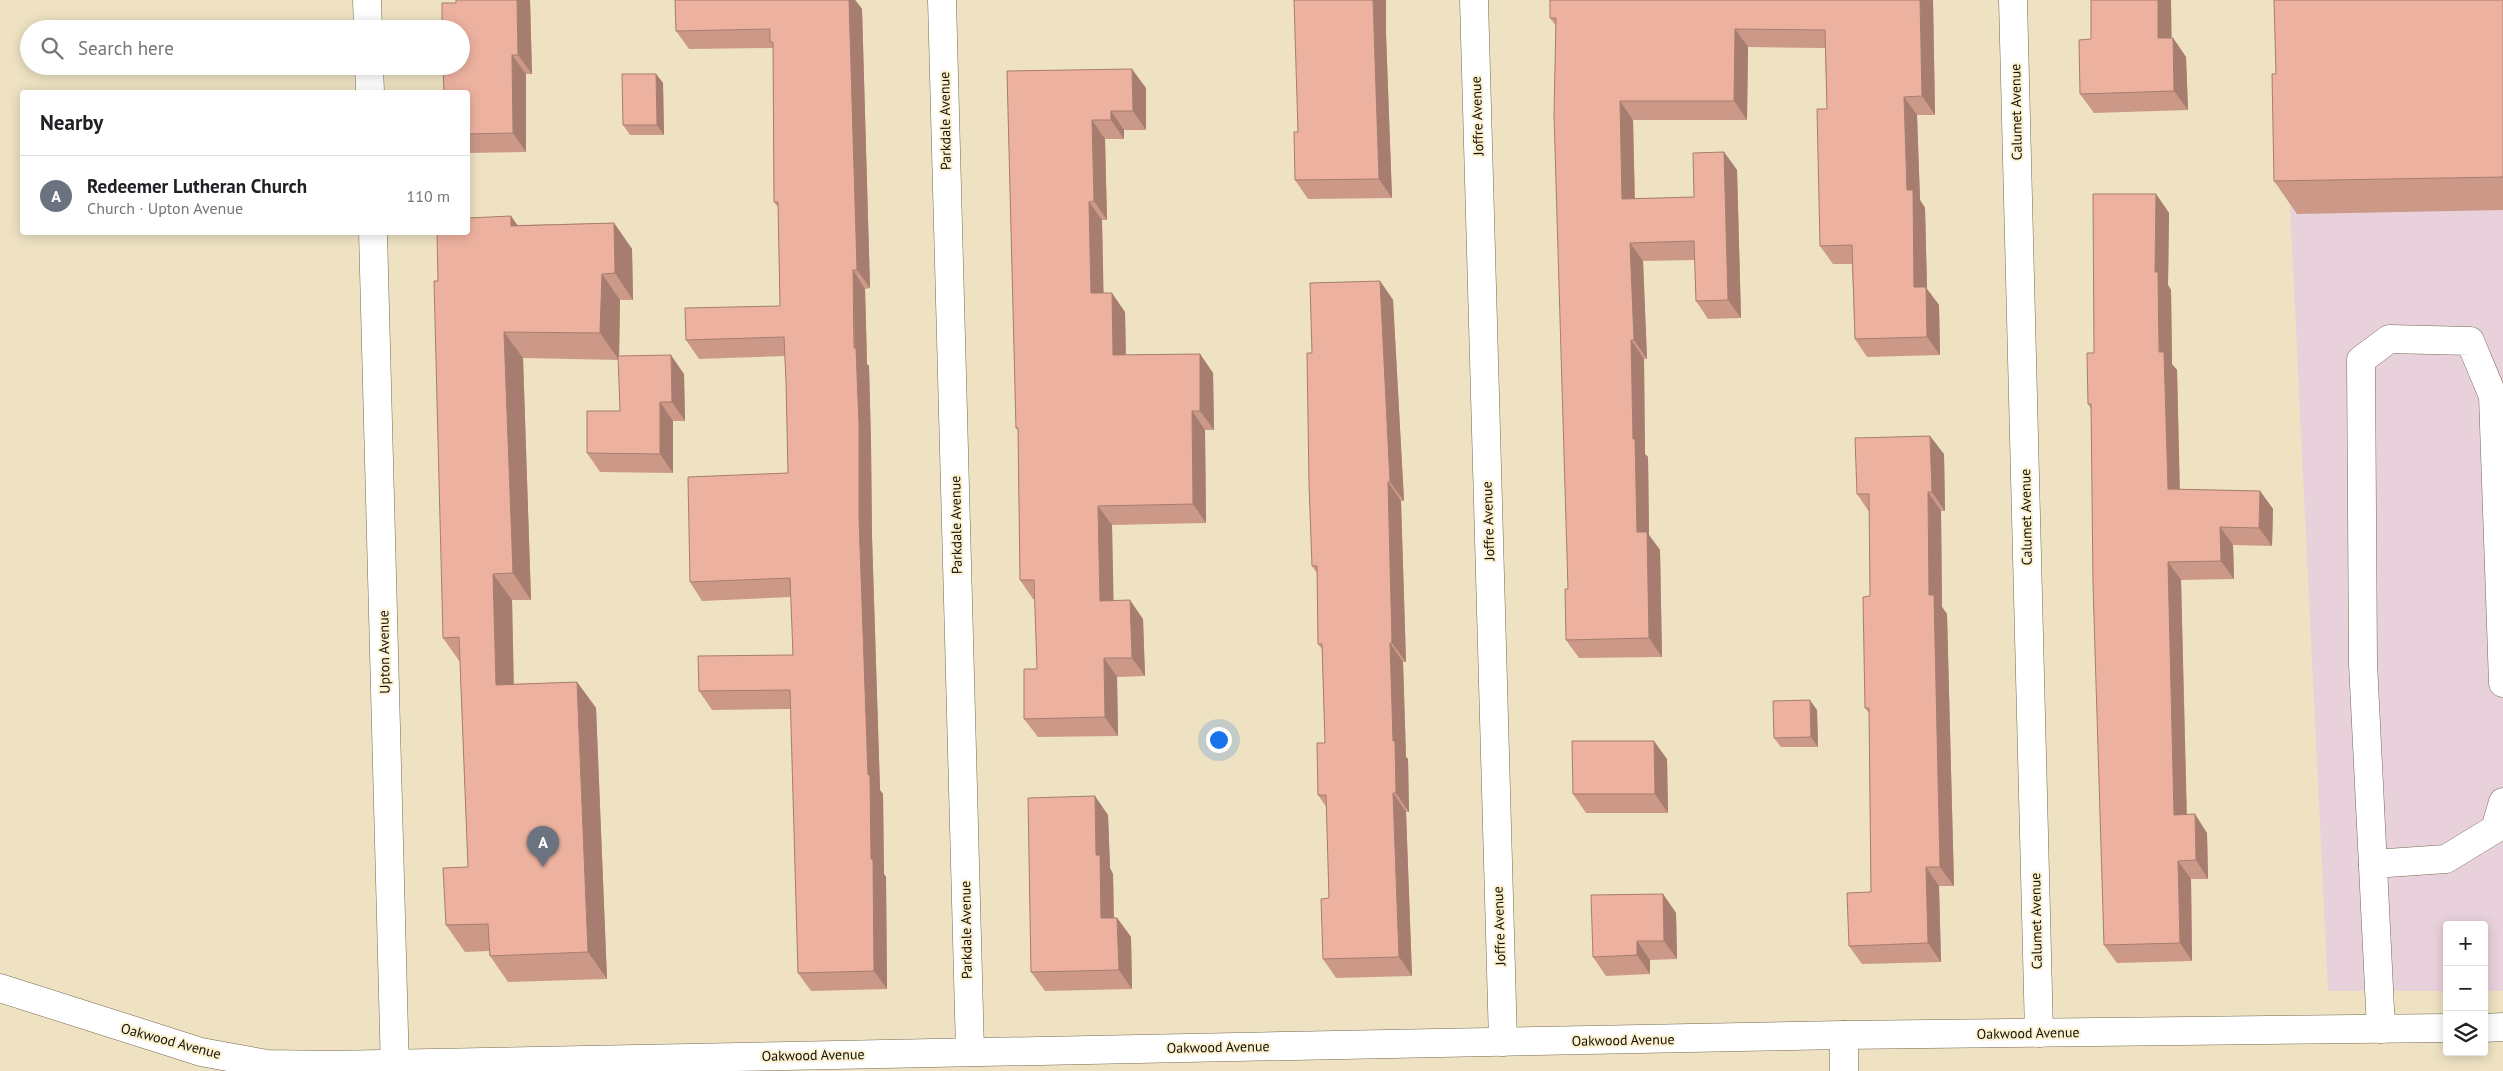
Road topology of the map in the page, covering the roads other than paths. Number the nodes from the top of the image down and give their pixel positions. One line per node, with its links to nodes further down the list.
1 (367, 0): 5 (street)
2 (942, 0): 20 (street, Parkdale Avenue)
3 (1474, 0): 19 (street, Joffre Avenue)
4 (2013, 0): 17 (street, Calumet Avenue)
5 (368, 20)
6 (369, 75): 7 (street)
7 (370, 90)
8 (373, 235): 21 (street, Upton Avenue)
9 (2503, 683): 11 (street)
10 (2503, 802): 11 (street)
11 (2373, 864): 16 (street)
12 (0, 988): 21 (street, Oakwood Avenue)
13 (2503, 1027): 15 (street)
14 (2443, 1028): 16 (street, Oakwood Avenue)
15 (2488, 1028)
16 (2381, 1029): 17 (street, Oakwood Avenue)
17 (2039, 1033): 18 (street, Oakwood Avenue)
18 (1844, 1035): 19 (street, Oakwood Avenue); 22 (street)
19 (1502, 1042): 20 (street, Oakwood Avenue)
20 (970, 1051): 21 (street, Oakwood Avenue)
21 (395, 1068)
22 (1844, 1071)

